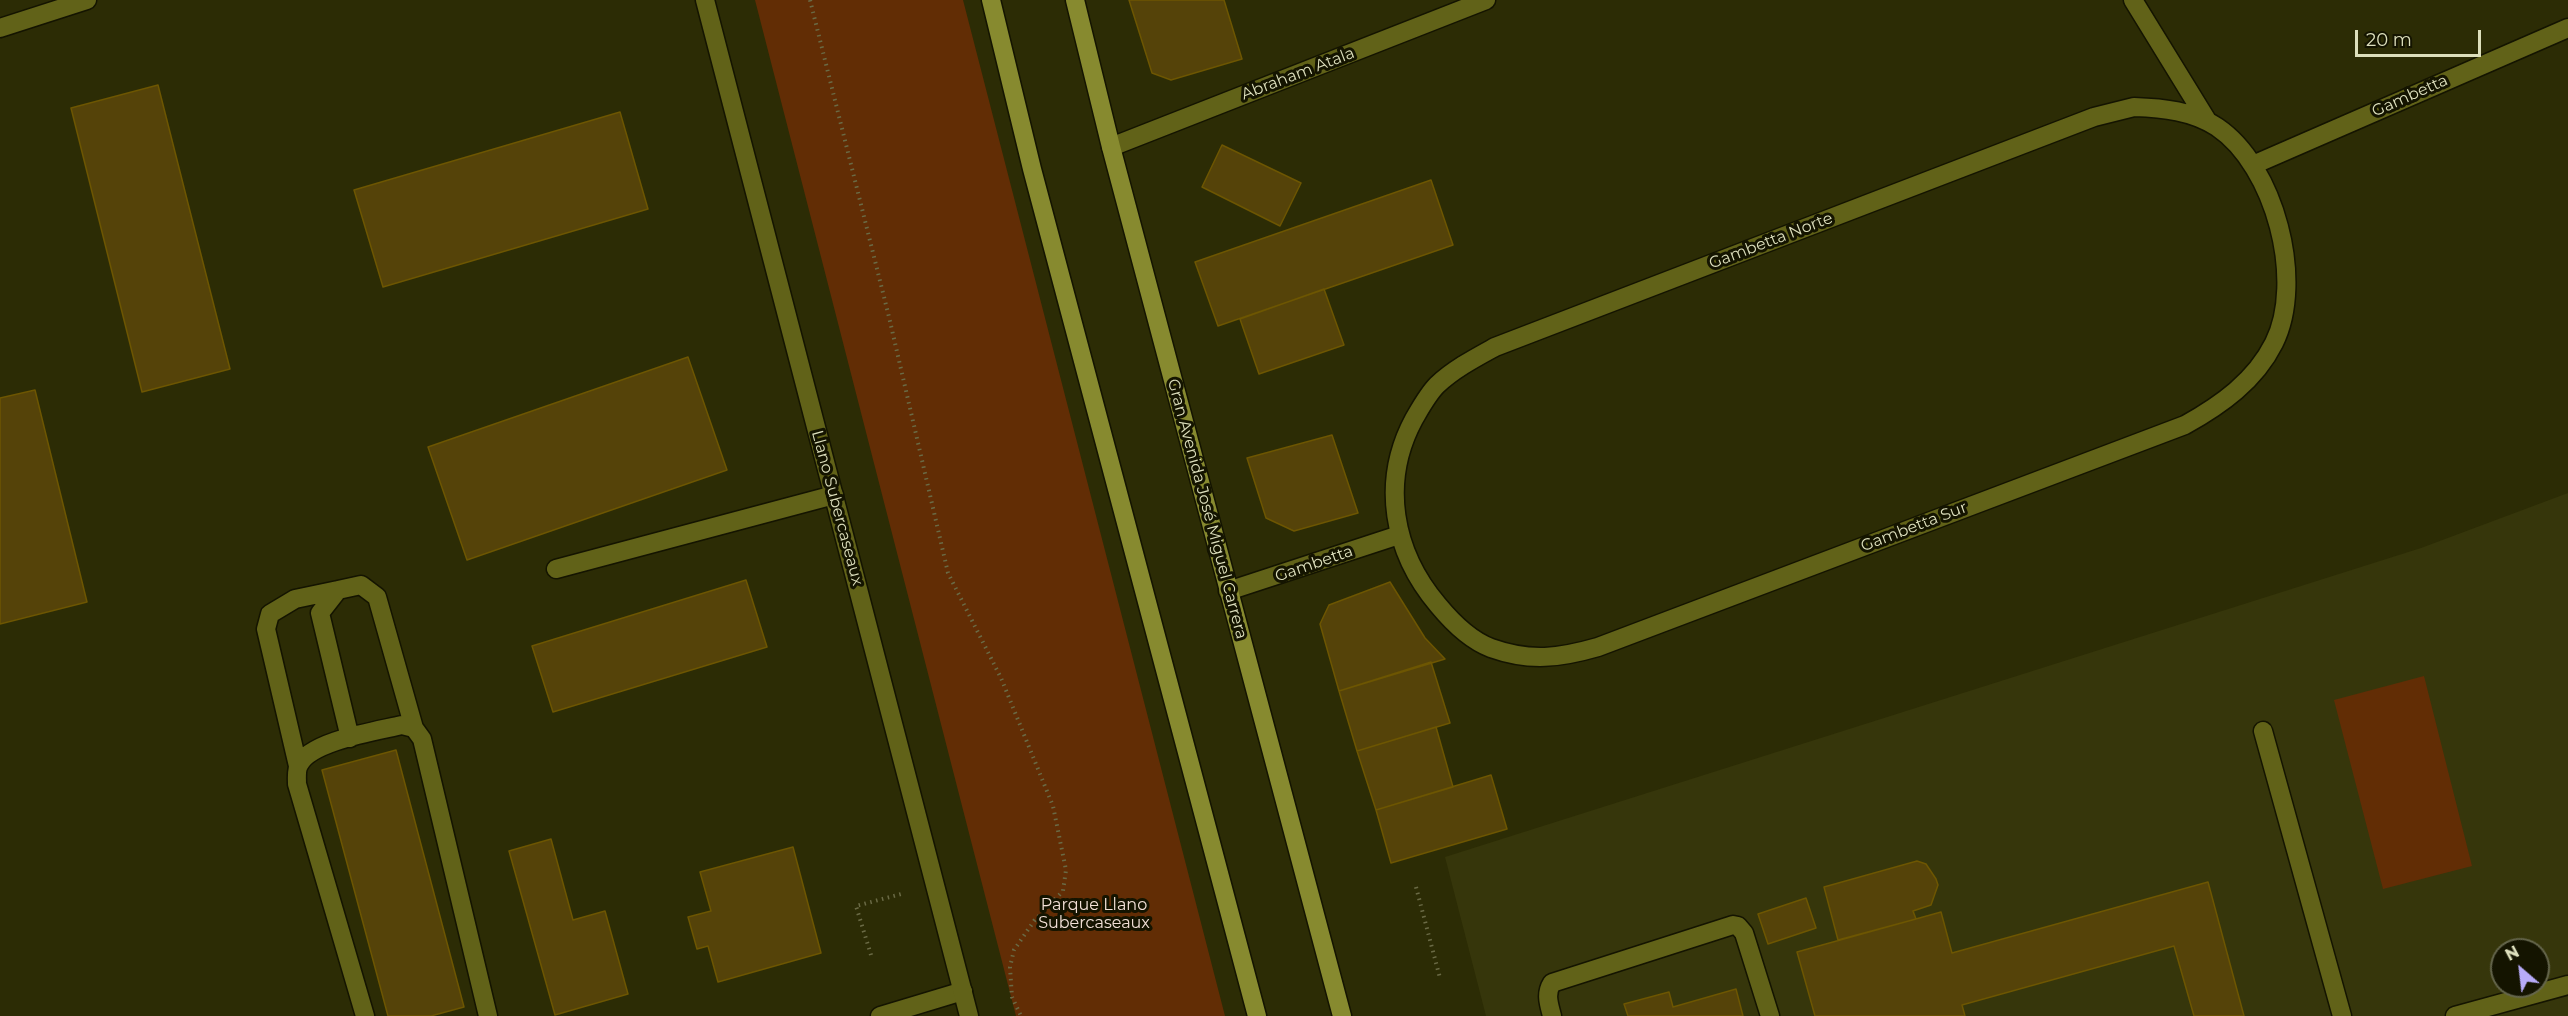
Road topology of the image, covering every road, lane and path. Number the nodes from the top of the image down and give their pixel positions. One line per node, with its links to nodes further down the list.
1 (87, 0): 8 (street)
2 (705, 0): 13 (street, Llano Subercaseaux)
3 (810, 0): 32 (path)
4 (991, 0): 33 (main road)
5 (1075, 0): 11 (main road, Gran Avenida José Miguel Carrera)
6 (1486, 0): 11 (street, Abraham Atala)
7 (2133, 0): 10 (street)
8 (0, 28)
9 (2568, 28): 12 (street, Gambetta)
10 (2208, 122): 12 (street, Gambetta Norte); 14 (street, Gambetta Norte)
11 (1111, 147): 17 (main road, Gran Avenida José Miguel Carrera)
12 (2253, 165): 14 (street, Gambetta Sur)
13 (834, 495): 15 (street); 22 (street, Llano Subercaseaux)
14 (1399, 535): 17 (street, Gambetta)
15 (556, 569)
16 (338, 590): 18 (street); 20 (street); 21 (street)
17 (1228, 591): 34 (main road, Gran Avenida José Miguel Carrera)
18 (414, 728): 20 (street); 29 (street)
19 (2263, 731): 37 (street)
20 (350, 738): 21 (street)
21 (298, 766): 28 (street)
22 (935, 886): 24 (path); 27 (street, Llano Subercaseaux)
23 (1416, 887): 25 (path)
24 (871, 955)
25 (1440, 978)
26 (2568, 985): 38 (street)
27 (963, 992): 30 (street); 31 (street, Llano Subercaseaux)
28 (364, 1016)
29 (488, 1016)
30 (880, 1016)
31 (969, 1016)
32 (1021, 1016)
33 (1257, 1016)
34 (1342, 1016)
35 (1552, 1016): 36 (street)
36 (1770, 1016)
37 (2342, 1016)
38 (2455, 1016)

